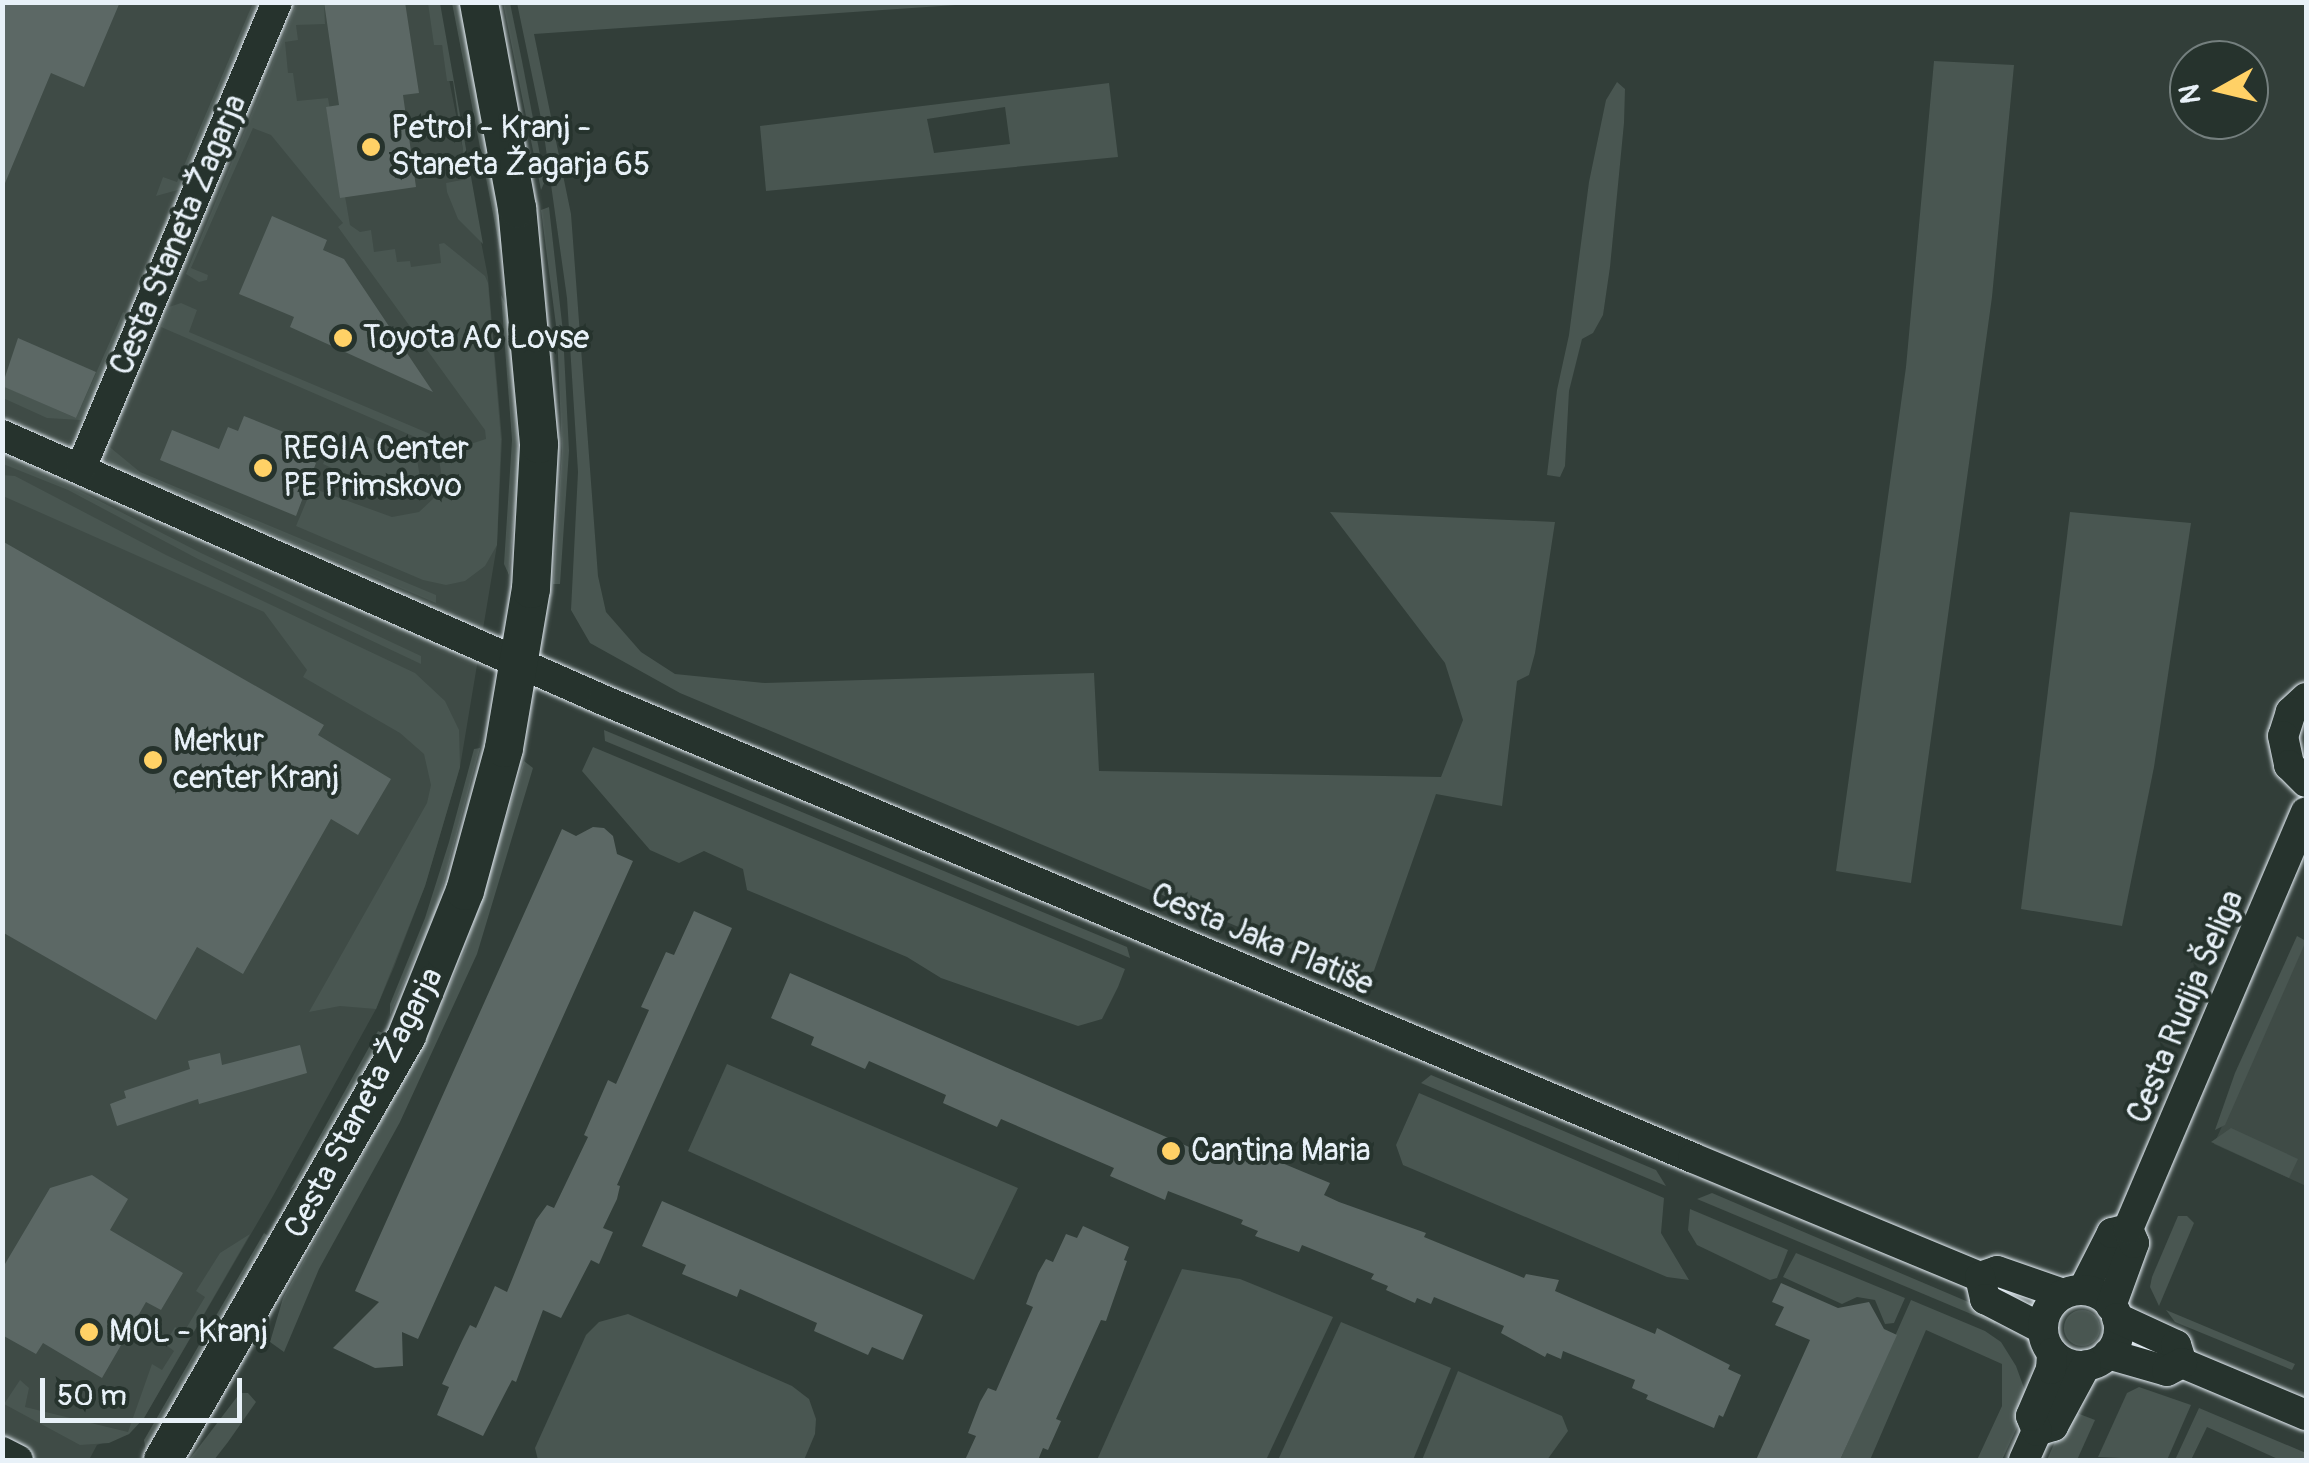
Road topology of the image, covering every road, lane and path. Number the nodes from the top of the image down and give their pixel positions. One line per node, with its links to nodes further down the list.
1 (276, 2): 4 (street, Cesta Staneta Žagarja)
2 (479, 2): 5 (main road, Cesta Staneta Žagarja)
3 (2, 435): 4 (street)
4 (81, 468): 5 (street)
5 (518, 664): 10 (street, Cesta Jaka Platiše); 20 (main road, Cesta Staneta Žagarja)
6 (2306, 698): 7 (street)
7 (2306, 782)
8 (2306, 812): 9 (street, Cesta Rudija Šeliga)
9 (2128, 1229): 11 (street, Cesta Rudija Šeliga); 12 (street, Cesta Rudija Šeliga)
10 (1980, 1277): 11 (street, Cesta Jaka Platiše); 13 (street, Cesta Jaka Platiše)
11 (2073, 1292): 12 (street); 13 (street)
12 (2114, 1312): 14 (street); 15 (street)
13 (2048, 1341): 14 (street); 17 (street)
14 (2097, 1359): 15 (street); 17 (street)
15 (2182, 1363): 16 (street)
16 (2306, 1414)
17 (2037, 1431): 21 (street)
18 (2, 1452): 19 (street)
19 (18, 1460)
20 (164, 1460)
21 (2024, 1460)

